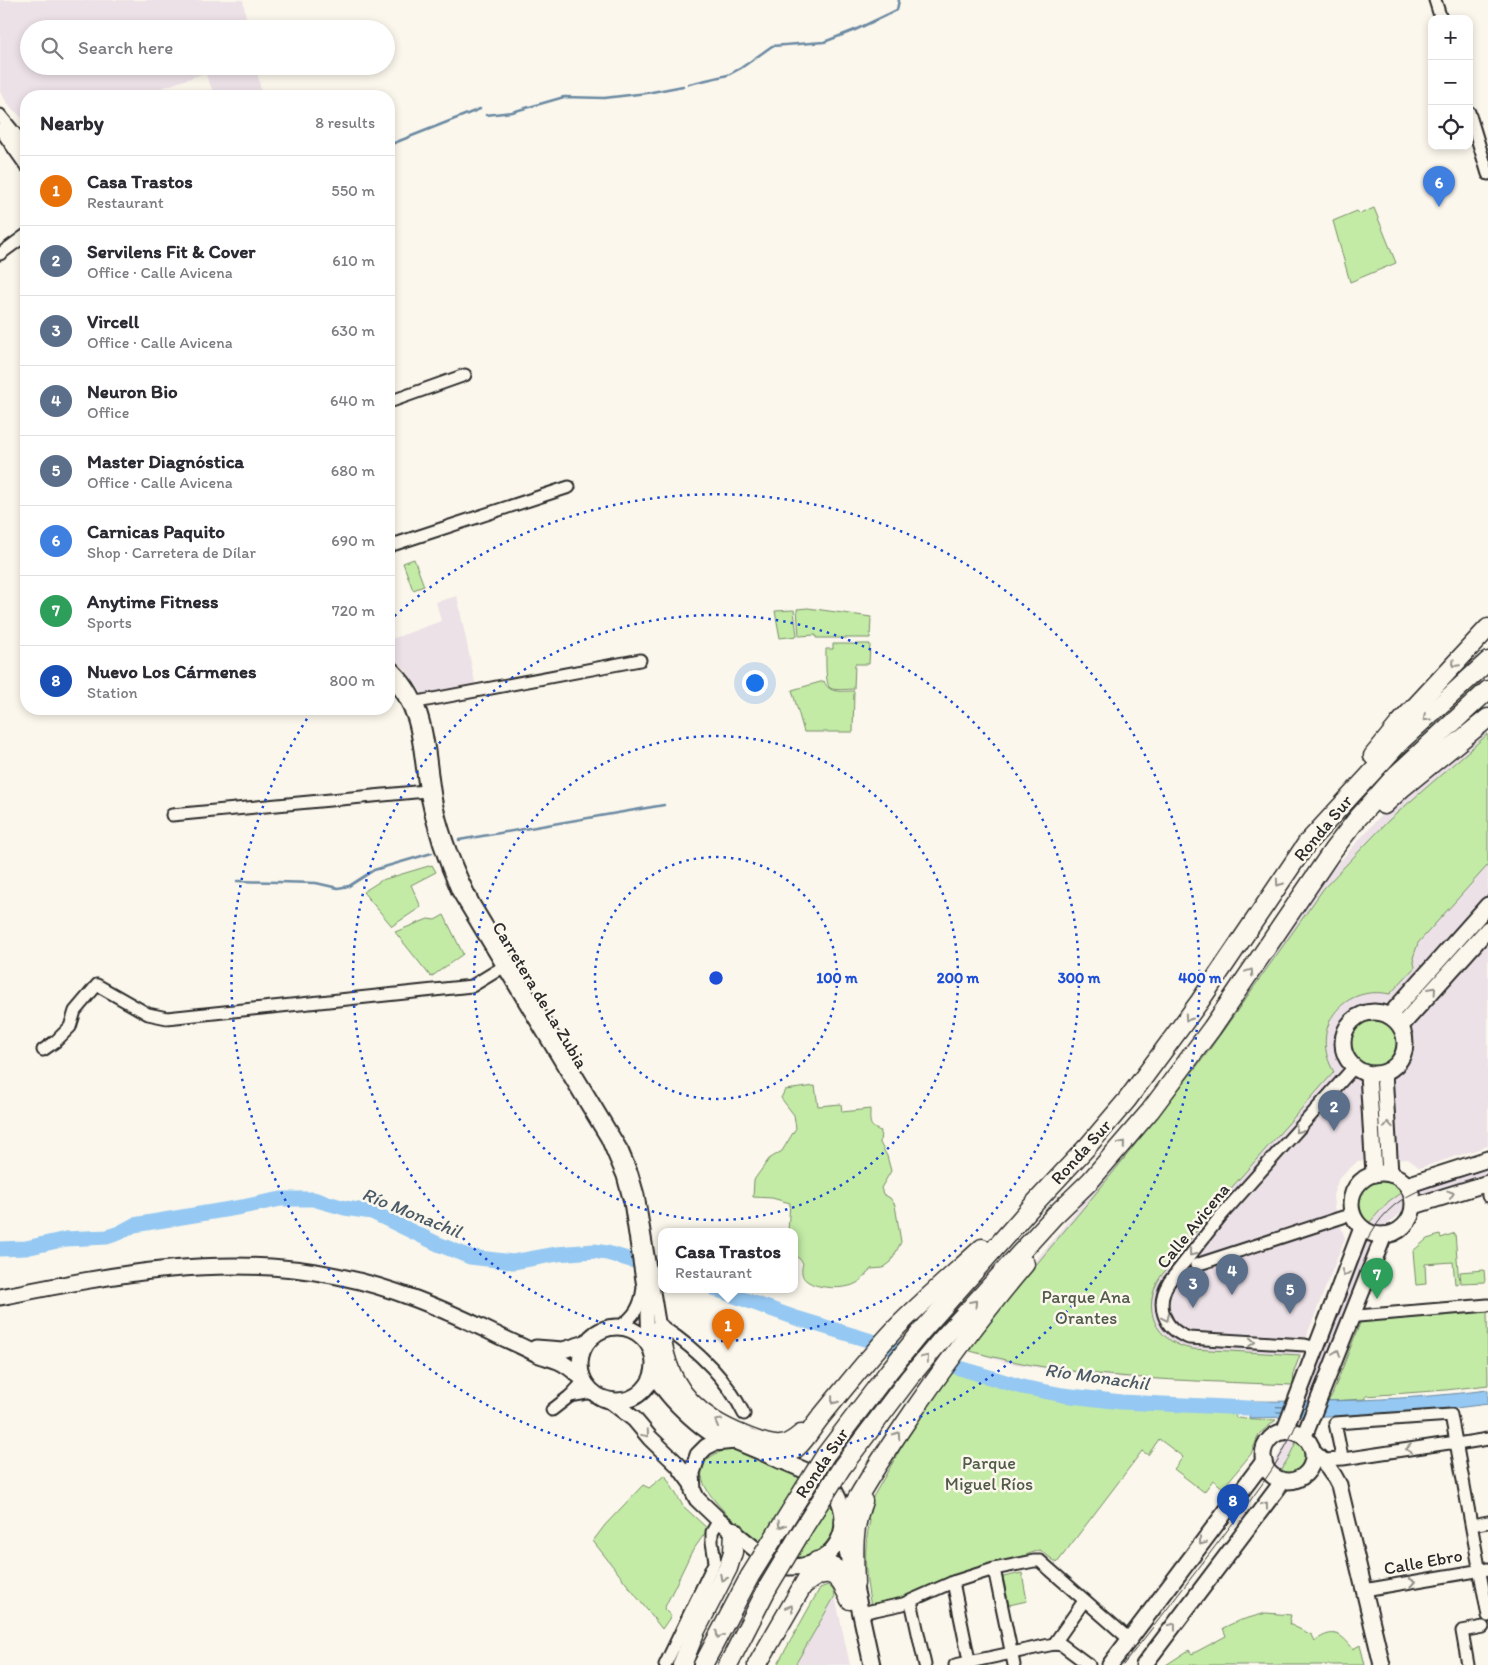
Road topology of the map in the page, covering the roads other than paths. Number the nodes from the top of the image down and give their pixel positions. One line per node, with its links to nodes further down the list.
1 (1435, 0): 2 (street)
2 (1440, 15)
3 (0, 115): 6 (street)
4 (1473, 125): 8 (street)
5 (0, 129): 7 (street)
6 (20, 140)
7 (20, 157)
8 (1488, 174)
9 (20, 239): 10 (street)
10 (0, 254)
11 (465, 375): 12 (street)
12 (395, 400)
13 (569, 487): 14 (street)
14 (395, 544)
15 (1488, 628): 25 (highway, one-way to 25)
16 (640, 660): 21 (street)
17 (1488, 661): 25 (highway, Ronda Sur, one-way to 25)
18 (395, 671): 21 (street, Carretera de La Zubia)
19 (395, 685): 23 (street, Carretera de La Zubia)
20 (1488, 690): 26 (highway, Ronda Sur)
21 (418, 702): 47 (street, Carretera de La Zubia)
22 (1488, 718): 26 (highway)
23 (426, 790): 24 (street); 29 (street, Carretera de La Zubia)
24 (172, 815)
25 (1307, 843): 42 (highway, Ronda Sur, one-way to 42)
26 (1333, 850): 39 (highway, Ronda Sur, one-way to 26)
27 (1488, 905): 30 (main road)
28 (1488, 929): 31 (main road, one-way to 28)
29 (503, 967): 32 (street); 47 (street, Carretera de La Zubia)
30 (1389, 1016): 31 (main road); 33 (main road)
31 (1401, 1026): 34 (main road)
32 (43, 1050)
33 (1354, 1067): 35 (main road); 58 (street, Calle Avicena, one-way to 58)
34 (1384, 1073): 35 (main road); 38 (main road, one-way to 34)
35 (1368, 1074): 37 (main road)
36 (1488, 1159): 40 (main road)
37 (1374, 1174): 38 (main road); 45 (main road)
38 (1390, 1174): 40 (main road)
39 (1090, 1181): 74 (highway, one-way to 39); 104 (highway, Ronda Sur, one-way to 39, bridge)
40 (1407, 1185): 43 (main road)
41 (1488, 1187): 43 (main road, one-way to 41)
42 (1034, 1204): 64 (highway, one-way to 64); 103 (highway, Ronda Sur, one-way to 103, bridge)
43 (1414, 1206): 46 (main road)
44 (1343, 1217): 48 (street)
45 (1362, 1228): 46 (main road); 58 (main road, one-way to 58)
46 (1384, 1235): 66 (main road, one-way to 46)
47 (642, 1253): 49 (street, Carretera de La Zubia)
48 (1196, 1265)
49 (647, 1276): 53 (street, Carretera de La Zubia); 54 (street, Carretera de La Zubia); 55 (street, Carretera de La Zubia)
50 (0, 1297): 57 (main road)
51 (1488, 1305): 52 (street)
52 (1358, 1316)
53 (619, 1327): 55 (main road); 56 (main road)
54 (660, 1328): 63 (street); 64 (highway, one-way to 54)
55 (648, 1343): 59 (main road)
56 (586, 1344): 57 (main road); 60 (main road)
57 (525, 1347): 60 (main road)
58 (1316, 1348): 65 (main road)
59 (654, 1372): 61 (main road); 68 (main road)
60 (586, 1384): 61 (main road); 62 (street)
61 (611, 1401): 78 (main road, one-way to 78)
62 (552, 1410)
63 (744, 1414)
64 (817, 1422): 72 (highway)
65 (1285, 1427): 66 (main road); 73 (main road)
66 (1305, 1433): 70 (main road)
67 (1488, 1439): 69 (street)
68 (725, 1441): 72 (main road); 78 (main road)
69 (1457, 1444): 70 (street, one-way to 70); 71 (street); 83 (street)
70 (1318, 1456): 76 (main road); 80 (main road)
71 (1342, 1457)
72 (780, 1459): 75 (main road)
73 (1264, 1462): 77 (main road); 97 (main road, one-way to 97)
74 (877, 1464): 84 (highway); 92 (highway)
75 (804, 1470)
76 (1302, 1477): 77 (main road); 80 (main road)
77 (1283, 1481): 113 (main road, one-way to 77)
78 (692, 1484): 81 (main road)
79 (835, 1492): 84 (main road)
80 (1342, 1494): 91 (main road)
81 (720, 1520): 85 (main road); 101 (street)
82 (1488, 1522): 83 (street)
83 (1472, 1525): 88 (street)
84 (843, 1527): 86 (main road); 92 (main road)
85 (734, 1531): 86 (main road); 102 (highway, one-way to 102)
86 (819, 1561): 90 (highway); 92 (main road)
87 (994, 1569): 89 (street); 94 (street); 99 (street)
88 (1484, 1569): 91 (street, Calle Ebro, one-way to 88); 95 (street)
89 (953, 1582): 93 (street); 100 (street)
90 (802, 1586): 92 (highway); 105 (highway, one-way to 90)
91 (1364, 1590): 114 (main road)
92 (855, 1599): 93 (street); 106 (main road); 107 (main road)
93 (911, 1601): 108 (street)
94 (1084, 1601): 97 (street); 98 (street)
95 (1487, 1609)
96 (1483, 1628): 115 (street)
97 (1130, 1639): 112 (main road)
98 (1054, 1644): 99 (street); 111 (street)
99 (1012, 1653): 100 (street); 110 (street)
100 (970, 1664): 109 (street)
101 (665, 1665)
102 (682, 1665)
103 (703, 1665)
104 (728, 1665)
105 (757, 1665)
106 (864, 1665)
107 (872, 1665)
108 (925, 1665)
109 (955, 1665)
110 (1014, 1665)
111 (1089, 1665)
112 (1110, 1665)
113 (1144, 1665)
114 (1382, 1665)
115 (1468, 1665)

